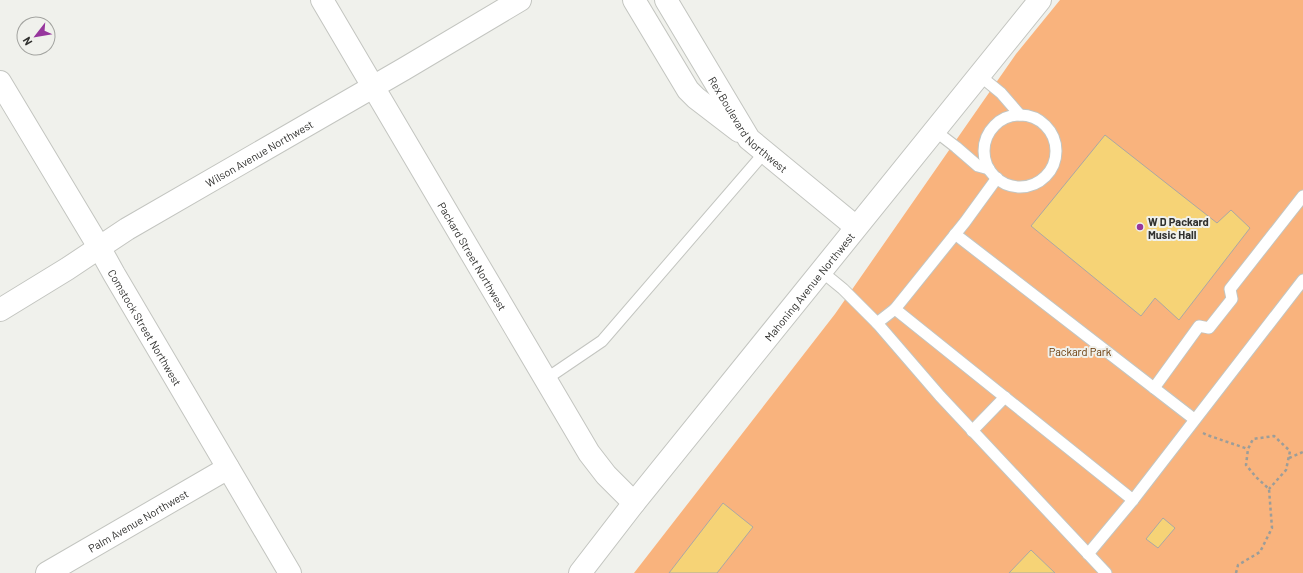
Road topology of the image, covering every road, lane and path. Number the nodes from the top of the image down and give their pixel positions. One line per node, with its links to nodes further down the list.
1 (322, 0): 8 (street, Packard Street Northwest)
2 (520, 0): 8 (street, Wilson Avenue Northwest)
3 (634, 0): 11 (street)
4 (666, 0): 11 (street, Rex Boulevard Northwest)
5 (1040, 0): 6 (street, Mahoning Avenue Northwest)
6 (979, 75): 9 (lane); 10 (street, Mahoning Avenue Northwest)
7 (0, 82): 17 (street, Comstock Street Northwest)
8 (373, 86): 17 (street, Wilson Avenue Northwest); 23 (street, Packard Street Northwest)
9 (1020, 115): 12 (lane); 13 (lane)
10 (934, 130): 12 (lane); 15 (street, Mahoning Avenue Northwest)
11 (757, 145): 15 (street, Rex Boulevard Northwest); 23 (lane)
12 (989, 169): 13 (lane)
13 (997, 178): 16 (lane)
14 (1303, 196): 24 (lane)
15 (856, 227): 18 (street, Mahoning Avenue Northwest)
16 (955, 234): 20 (lane); 24 (lane)
17 (99, 247): 21 (street, Wilson Avenue Northwest); 31 (street, Comstock Street Northwest)
18 (821, 270): 22 (lane); 34 (street, Mahoning Avenue Northwest)
19 (1303, 280): 26 (lane)
20 (895, 309): 22 (lane); 25 (lane)
21 (0, 310)
22 (877, 323): 27 (lane)
23 (546, 379): 34 (street, Packard Street Northwest)
24 (1154, 388): 26 (lane)
25 (1005, 397): 27 (lane); 33 (lane)
26 (1193, 421): 28 (path); 33 (lane)
27 (972, 431): 35 (lane)
28 (1248, 449): 30 (path); 32 (path)
29 (1303, 452): 30 (path)
30 (1289, 458): 32 (path)
31 (228, 468): 36 (street, Palm Avenue Northwest); 37 (street, Comstock Street Northwest)
32 (1269, 490): 40 (path)
33 (1133, 500): 35 (lane)
34 (634, 503): 38 (street, Mahoning Avenue Northwest)
35 (1088, 554): 39 (lane)
36 (47, 573)
37 (290, 573)
38 (580, 573)
39 (1106, 573)
40 (1236, 573)

